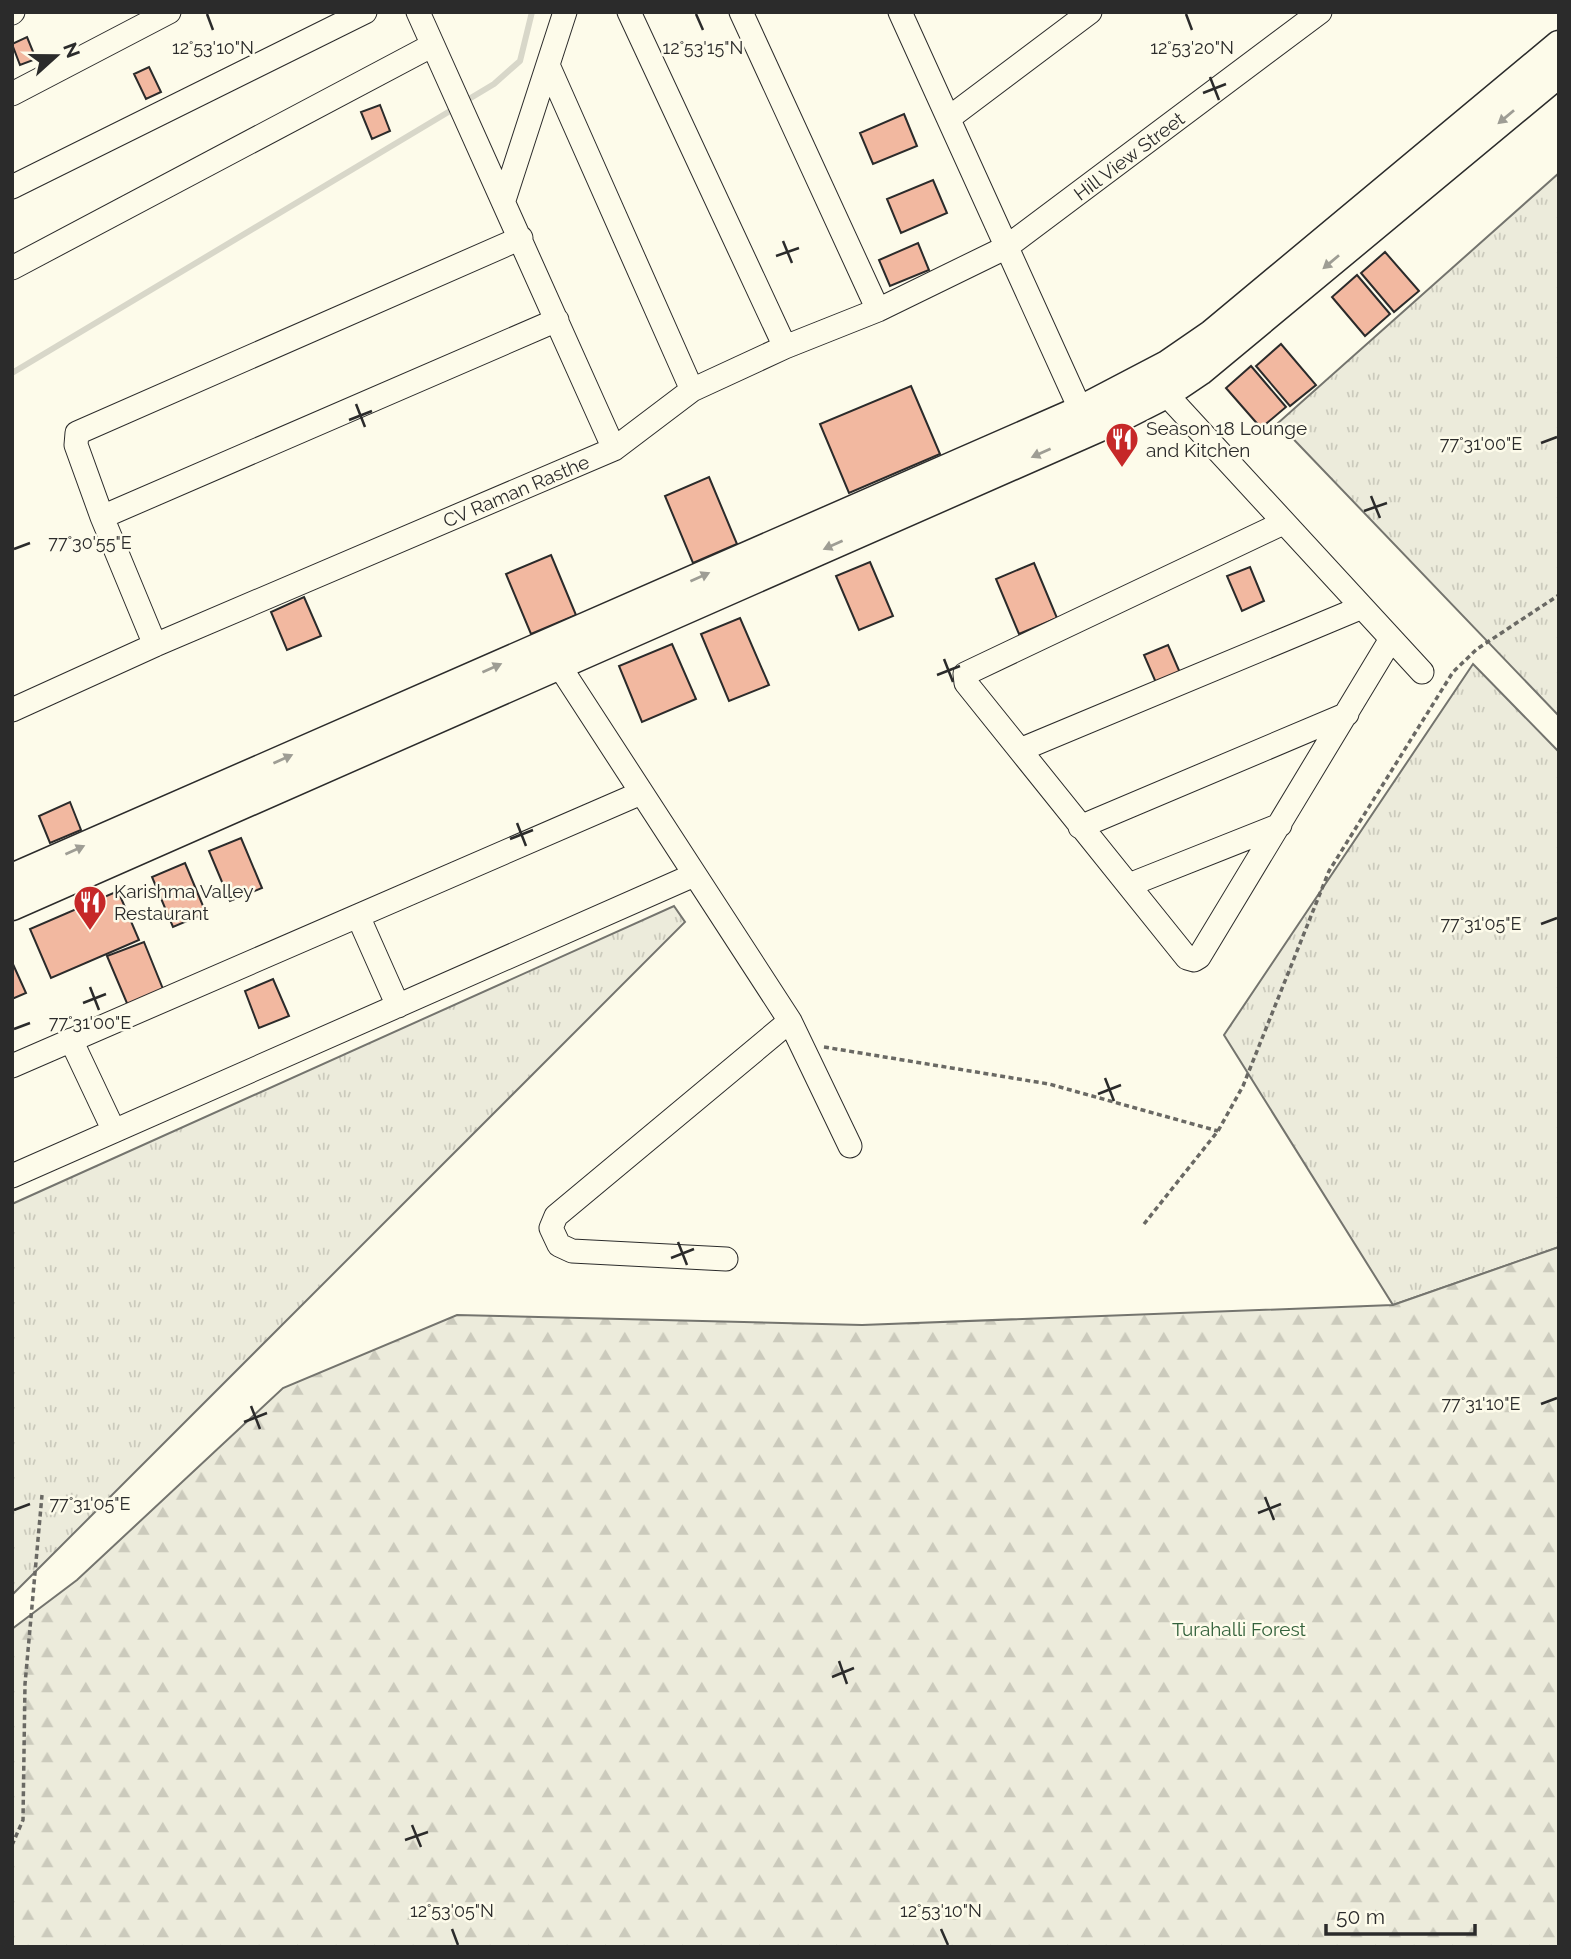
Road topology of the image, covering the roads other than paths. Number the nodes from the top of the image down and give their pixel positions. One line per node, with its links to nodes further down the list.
1 (169, 12): 14 (street)
2 (365, 12): 16 (street)
3 (418, 12): 11 (street)
4 (565, 12): 12 (street)
5 (629, 12): 23 (street)
6 (741, 12): 21 (street)
7 (900, 12): 15 (street)
8 (1320, 12): 19 (street, Hill View Street)
9 (1081, 15): 15 (street)
10 (1559, 45): 26 (main road)
11 (431, 46): 17 (street); 20 (street)
12 (548, 65): 17 (street); 24 (street)
13 (1559, 73): 25 (main road, one-way to 25)
14 (12, 94)
15 (949, 118): 19 (street)
16 (12, 187)
17 (504, 200): 18 (street)
18 (521, 238): 22 (street); 28 (street)
19 (1005, 248): 21 (street, CV Raman Rasthe); 26 (street)
20 (12, 268)
21 (878, 310): 23 (street, CV Raman Rasthe)
22 (557, 320): 27 (street); 28 (street)
23 (785, 347): 24 (street, CV Raman Rasthe)
24 (692, 390): 27 (street, CV Raman Rasthe)
25 (1166, 394): 26 (main road); 29 (street)
26 (1086, 421): 33 (main road)
27 (614, 449): 32 (street, CV Raman Rasthe)
28 (102, 517): 32 (street)
29 (1283, 523): 30 (street); 37 (street)
30 (1360, 608): 31 (street); 37 (street)
31 (1391, 639): 34 (street); 36 (street)
32 (155, 645): 35 (street, CV Raman Rasthe)
33 (552, 655): 38 (street); 42 (main road, one-way to 33); 44 (main road)
34 (1422, 672)
35 (12, 710)
36 (1347, 714): 39 (street); 40 (street)
37 (1020, 750): 40 (street)
38 (641, 793): 41 (street); 45 (street)
39 (1280, 825): 43 (street); 43 (street)
40 (1080, 827): 43 (street)
41 (694, 875): 46 (street); 47 (street)
42 (12, 878)
43 (1129, 885)
44 (12, 906)
45 (358, 916): 46 (street); 48 (street)
46 (398, 1006): 50 (street)
47 (790, 1021): 51 (street); 53 (street)
48 (71, 1041): 49 (street); 50 (street)
49 (12, 1066)
50 (114, 1131): 52 (street)
51 (850, 1146)
52 (12, 1176)
53 (726, 1259)

